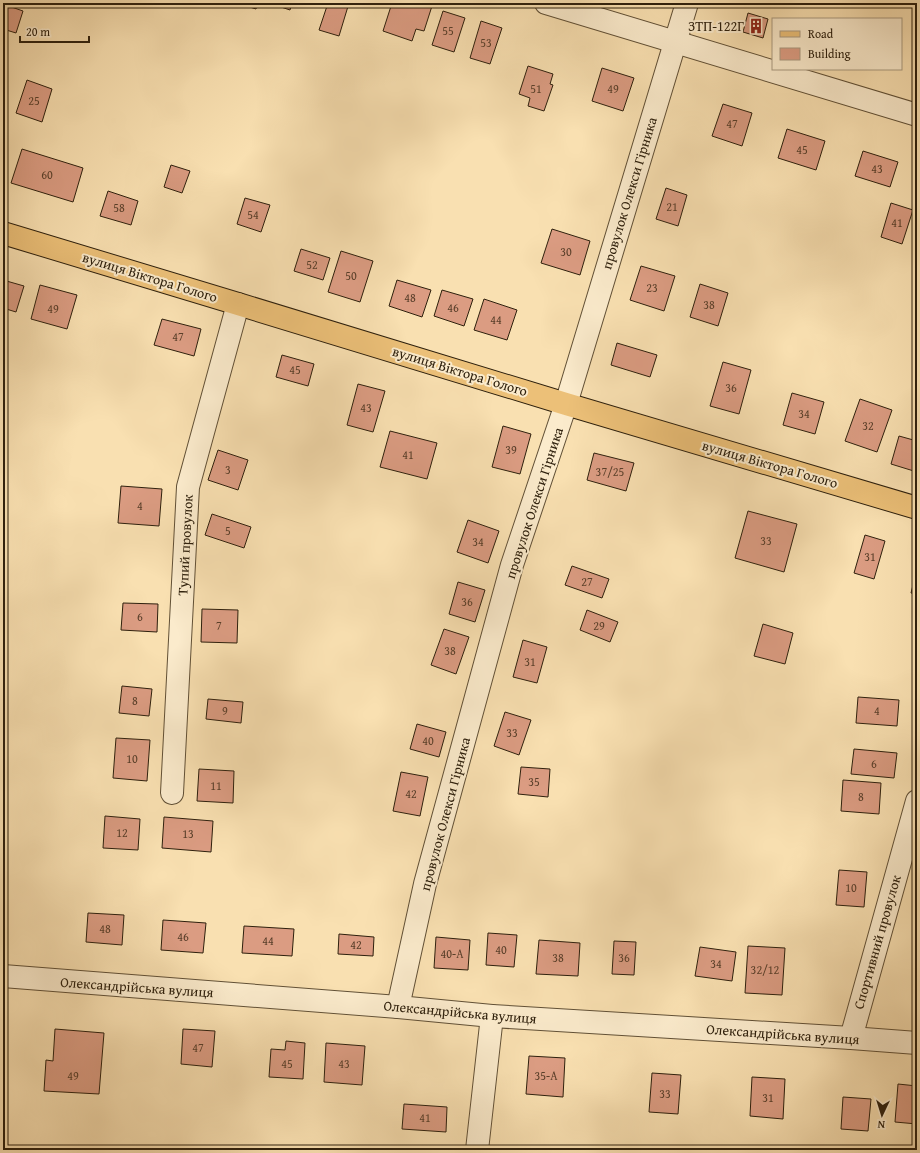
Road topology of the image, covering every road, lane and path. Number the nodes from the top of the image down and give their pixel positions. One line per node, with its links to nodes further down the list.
1 (546, 3): 3 (street)
2 (687, 3): 3 (street, провулок Олекси Гірника)
3 (675, 41): 4 (street); 7 (street, провулок Олекси Гірника)
4 (917, 115)
5 (3, 234): 6 (main road, вулиця Віктора Голого)
6 (238, 304): 7 (main road, вулиця Віктора Голого); 9 (street, Тупий провулок)
7 (566, 404): 8 (main road, вулиця Віктора Голого); 12 (street, провулок Олекси Гірника)
8 (917, 508)
9 (172, 794)
10 (917, 801): 14 (street, Спортивний провулок)
11 (3, 976): 12 (street, Олександрійська вулиця)
12 (398, 1007): 13 (street, Олександрійська вулиця)
13 (492, 1016): 14 (street, Олександрійська вулиця); 16 (street)
14 (851, 1038): 15 (street, Олександрійська вулиця)
15 (917, 1043)
16 (477, 1150)

